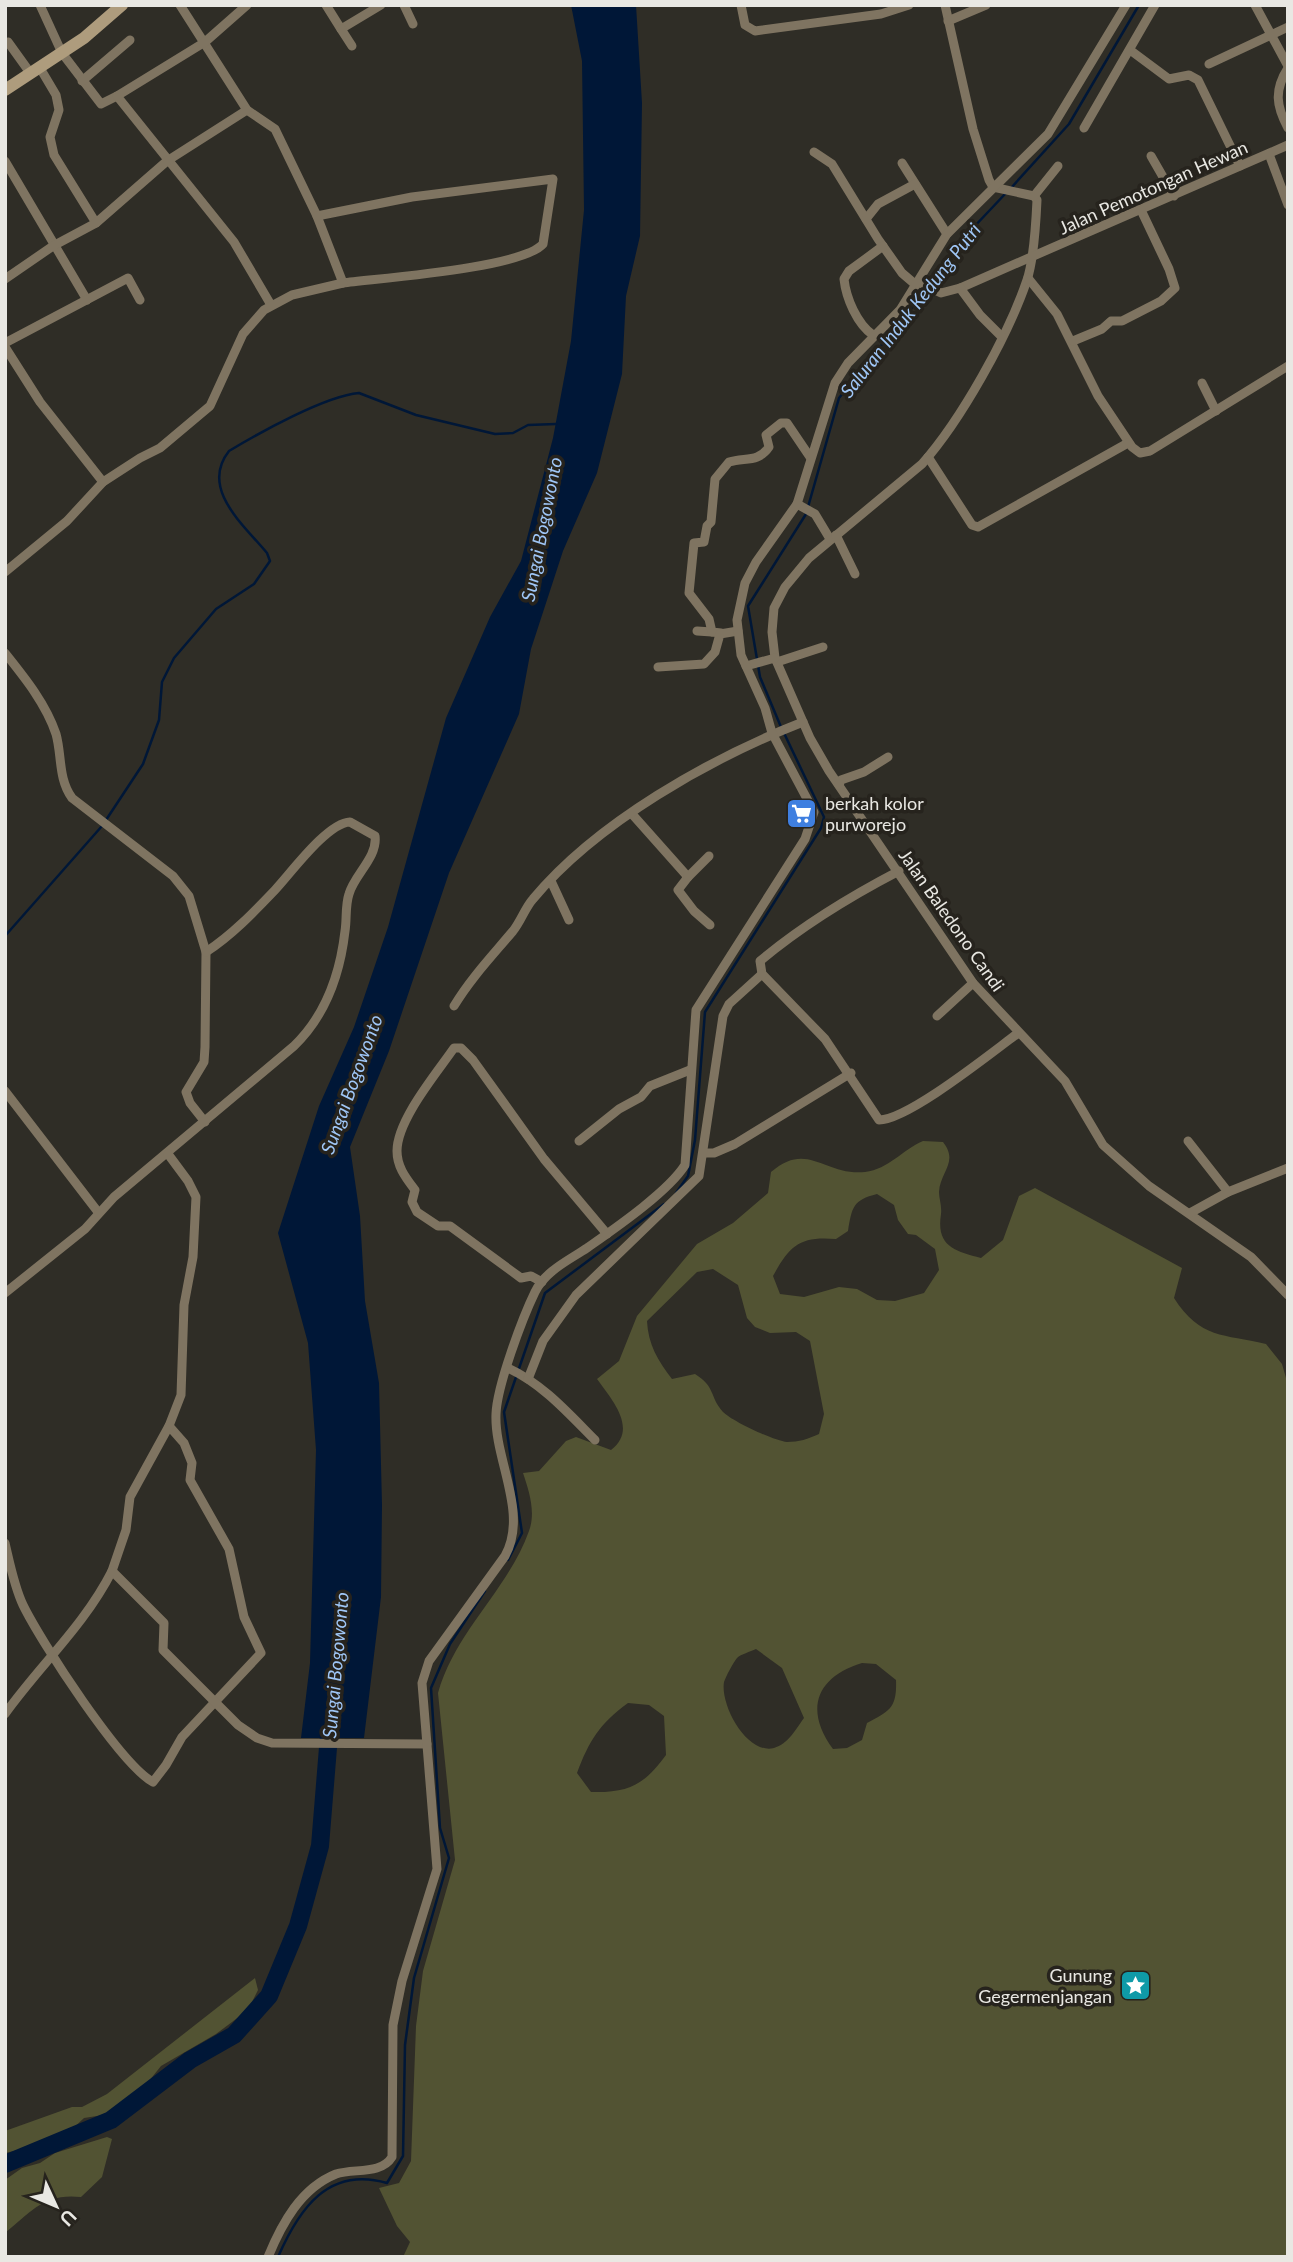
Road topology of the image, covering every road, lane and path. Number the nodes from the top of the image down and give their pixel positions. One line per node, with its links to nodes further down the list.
1 (40, 5): 25 (street)
2 (122, 5): 25 (street)
3 (180, 5): 22 (street)
4 (247, 5): 22 (street)
5 (327, 5): 18 (street)
6 (381, 5): 18 (street)
7 (404, 5): 16 (street)
8 (740, 5): 9 (street)
9 (909, 5)
10 (944, 5): 15 (street)
11 (986, 5): 15 (street)
12 (1126, 5): 45 (street)
13 (1155, 5): 24 (street)
14 (1255, 5): 19 (street)
15 (948, 21): 45 (street)
16 (413, 24)
17 (1288, 27): 19 (street)
18 (341, 29): 23 (street)
19 (1270, 36): 26 (street); 27 (street)
20 (130, 40): 29 (street)
21 (8, 42): 28 (street)
22 (205, 42): 31 (street); 32 (street)
23 (352, 46)
24 (1130, 50): 33 (street); 43 (street)
25 (62, 53): 28 (street); 29 (street)
26 (1209, 65)
27 (1288, 67): 34 (street)
28 (36, 71): 30 (street); 52 (street)
29 (82, 80): 31 (street)
30 (5, 90)
31 (117, 96): 40 (street)
32 (247, 110): 40 (street); 50 (street)
33 (1084, 128)
34 (1288, 128)
35 (1288, 145): 37 (street, Jalan Pemotongan Hewan)
36 (814, 152): 51 (street)
37 (1269, 154): 43 (street, Jalan Pemotongan Hewan); 48 (street)
38 (1151, 156): 47 (street)
39 (5, 161): 54 (street)
40 (167, 161): 52 (street); 64 (street)
41 (902, 163): 44 (street)
42 (1058, 166): 46 (street)
43 (1240, 166): 47 (street, Jalan Pemotongan Hewan)
44 (915, 184): 51 (street); 53 (street)
45 (997, 187): 46 (street); 53 (street)
46 (1034, 196): 56 (street, Jalan Baledono Candi)
47 (1174, 196): 49 (street, Jalan Pemotongan Hewan)
48 (1288, 205)
49 (1141, 210): 56 (street, Jalan Pemotongan Hewan); 67 (street)
50 (317, 215): 59 (street); 59 (street)
51 (866, 219): 55 (street)
52 (96, 223): 54 (street)
53 (947, 234): 60 (street)
54 (53, 246): 58 (street); 62 (street)
55 (883, 246): 60 (street); 65 (street)
56 (1030, 258): 57 (street, Jalan Baledono Candi); 61 (street, Jalan Pemotongan Hewan)
57 (1028, 278): 66 (street, Jalan Baledono Candi); 67 (street)
58 (5, 279)
59 (343, 283): 64 (street)
60 (918, 283): 61 (street, Jalan Pemotongan Hewan); 65 (street)
61 (960, 288): 66 (street)
62 (87, 300): 63 (street); 68 (street)
63 (140, 300)
64 (271, 305): 75 (street)
65 (873, 335): 73 (street)
66 (1002, 337): 74 (street, Jalan Baledono Candi)
67 (1073, 341): 72 (street)
68 (5, 345): 75 (street)
69 (1288, 366): 71 (street)
70 (1202, 383): 71 (street)
71 (1216, 411): 72 (street)
72 (1128, 443): 74 (street)
73 (810, 457): 76 (street); 82 (street)
74 (928, 457): 77 (street, Jalan Baledono Candi)
75 (103, 482): 78 (street)
76 (798, 505): 77 (street); 81 (street)
77 (833, 537): 79 (street); 85 (street, Jalan Baledono Candi)
78 (5, 572)
79 (855, 574)
80 (697, 631): 82 (street)
81 (738, 631): 82 (street); 86 (street)
82 (717, 632): 87 (street)
83 (823, 647): 85 (street)
84 (5, 653): 99 (street)
85 (773, 660): 86 (street); 88 (street, Jalan Baledono Candi)
86 (748, 666): 89 (street)
87 (658, 667)
88 (803, 722): 89 (street); 91 (street, Jalan Baledono Candi)
89 (775, 732): 92 (street); 105 (street)
90 (888, 757): 91 (street)
91 (839, 785): 94 (street, Jalan Baledono Candi)
92 (632, 814): 95 (street); 96 (street)
93 (709, 856): 95 (street)
94 (899, 871): 100 (street); 101 (street, Jalan Baledono Candi)
95 (688, 877): 98 (street)
96 (551, 880): 97 (street); 102 (street)
97 (569, 920)
98 (710, 925)
99 (206, 952): 108 (street); 108 (street)
100 (762, 974): 106 (street); 111 (street)
101 (973, 983): 103 (street); 104 (street, Jalan Baledono Candi)
102 (454, 1006)
103 (937, 1016)
104 (1017, 1034): 106 (street); 116 (street, Jalan Baledono Candi)
105 (690, 1070): 109 (street); 117 (street)
106 (851, 1073): 111 (street)
107 (5, 1091): 115 (street)
108 (205, 1122): 112 (street)
109 (579, 1141)
110 (1188, 1141): 114 (street)
111 (704, 1153): 122 (street)
112 (168, 1154): 115 (street); 123 (street)
113 (1288, 1168): 114 (street)
114 (1228, 1192): 116 (street)
115 (98, 1212): 119 (street)
116 (1190, 1213): 120 (street, Jalan Baledono Candi)
117 (607, 1234): 118 (street); 118 (street)
118 (542, 1282): 121 (street)
119 (5, 1293)
120 (1288, 1295)
121 (510, 1369): 122 (street); 130 (street)
122 (526, 1377): 124 (street)
123 (169, 1426): 126 (street); 128 (street)
124 (596, 1440)
125 (5, 1543): 127 (street)
126 (111, 1571): 127 (street); 128 (street)
127 (54, 1655): 128 (street); 129 (street)
128 (214, 1702): 130 (street)
129 (5, 1714)
130 (427, 1744): 131 (street)
131 (268, 2257)

